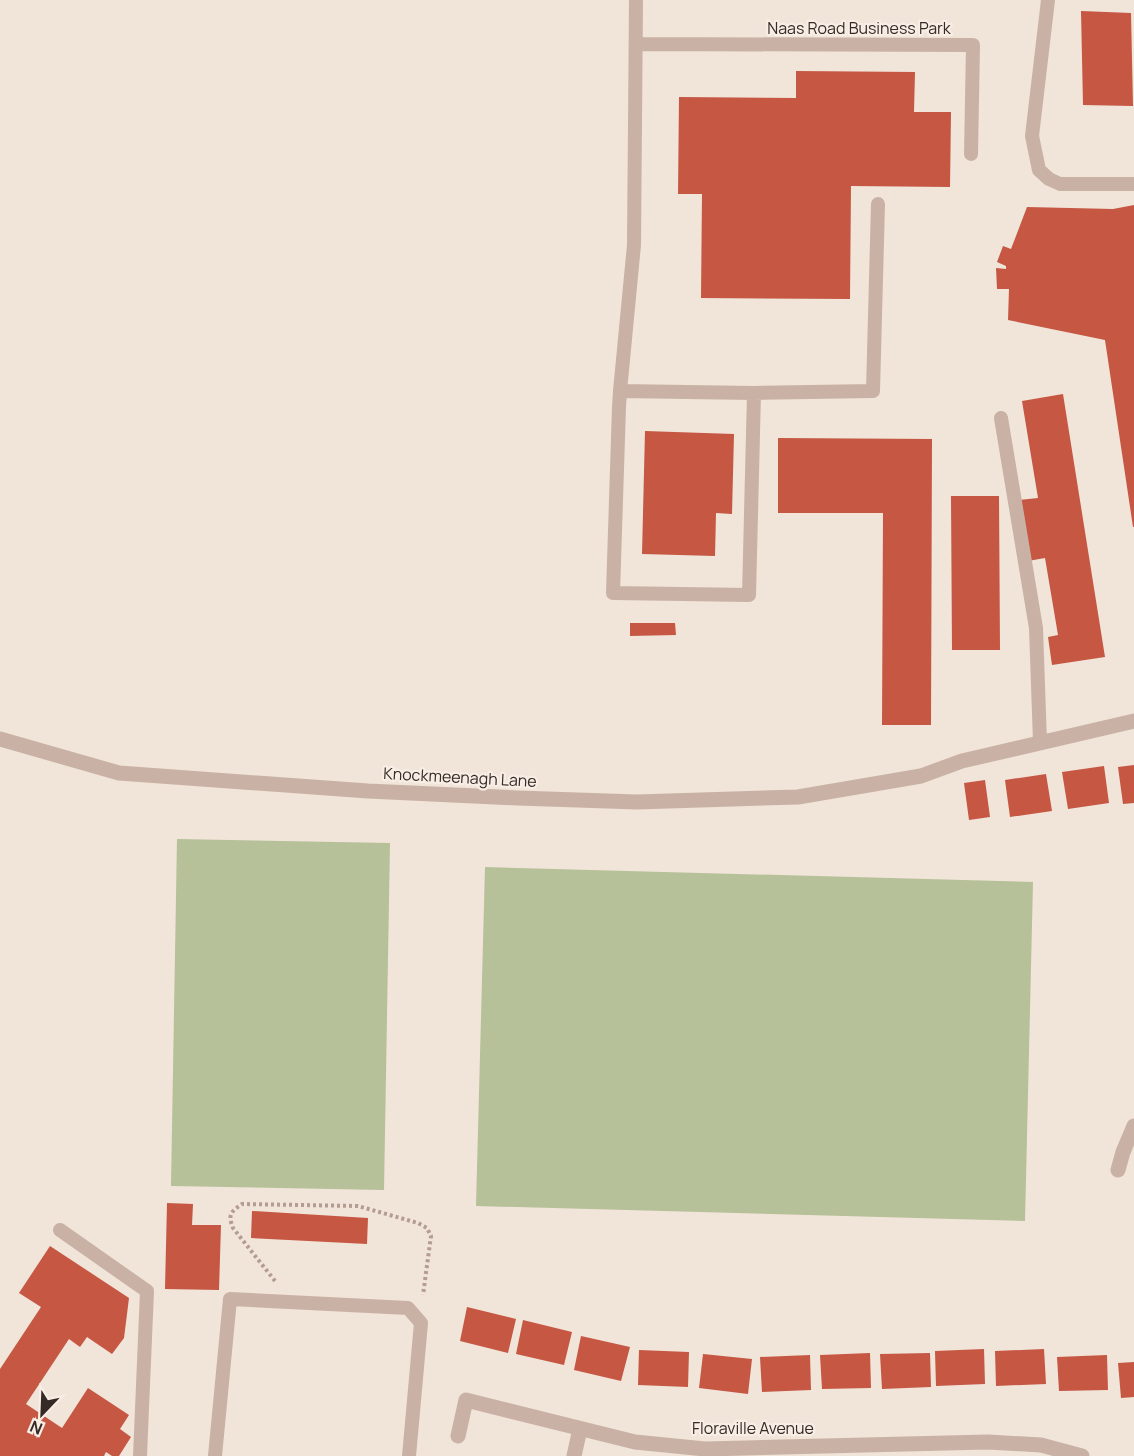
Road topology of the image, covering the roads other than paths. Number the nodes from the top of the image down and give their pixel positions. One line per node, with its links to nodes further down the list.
1 (636, 0): 3 (lane)
2 (1048, 0): 5 (lane)
3 (636, 44): 4 (lane, Naas Road Business Park); 7 (lane)
4 (971, 154)
5 (1134, 184)
6 (878, 204): 8 (lane)
7 (620, 391): 8 (lane); 8 (lane)
8 (754, 393)
9 (1001, 418): 12 (lane)
10 (1134, 721): 12 (street, Knockmeenagh Lane)
11 (0, 740): 12 (street, Knockmeenagh Lane)
12 (1040, 742)
13 (1134, 1126): 14 (street)
14 (1118, 1170)
15 (60, 1230): 18 (lane)
16 (580, 1429): 17 (street, Floraville Avenue); 21 (street); 22 (street, Floraville Avenue)
17 (458, 1436)
18 (140, 1456)
19 (215, 1456): 20 (lane)
20 (409, 1456)
21 (574, 1456)
22 (1082, 1456)

